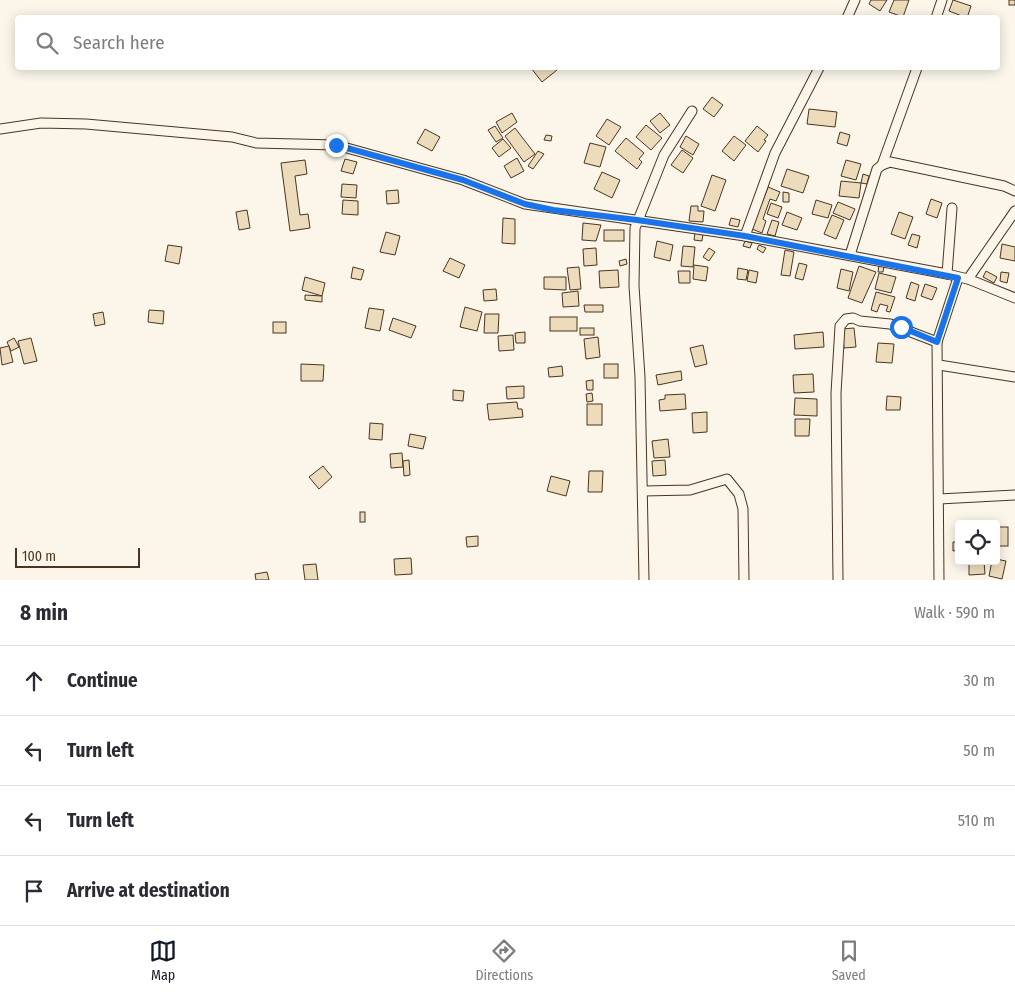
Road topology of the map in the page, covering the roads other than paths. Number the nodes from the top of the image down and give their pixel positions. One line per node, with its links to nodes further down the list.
1 (856, 0): 3 (street)
2 (942, 0): 4 (street)
3 (848, 15)
4 (937, 15)
5 (818, 70): 14 (street)
6 (916, 70): 9 (street)
7 (692, 111): 13 (street)
8 (0, 129): 13 (street)
9 (882, 165): 10 (street); 15 (street)
10 (1015, 191)
11 (952, 208): 16 (street)
12 (1015, 211): 18 (street)
13 (637, 220): 14 (street); 23 (street)
14 (745, 236): 15 (street)
15 (850, 256): 16 (street)
16 (948, 274): 17 (street)
17 (958, 278): 18 (street); 20 (street)
18 (968, 279): 19 (street)
19 (1015, 298)
20 (937, 342): 21 (street); 28 (street)
21 (939, 365): 22 (street); 25 (street)
22 (1015, 377)
23 (643, 491): 26 (street); 27 (street)
24 (1015, 495): 25 (street)
25 (939, 499): 29 (street)
26 (644, 580)
27 (744, 580)
28 (838, 580)
29 (939, 580)

